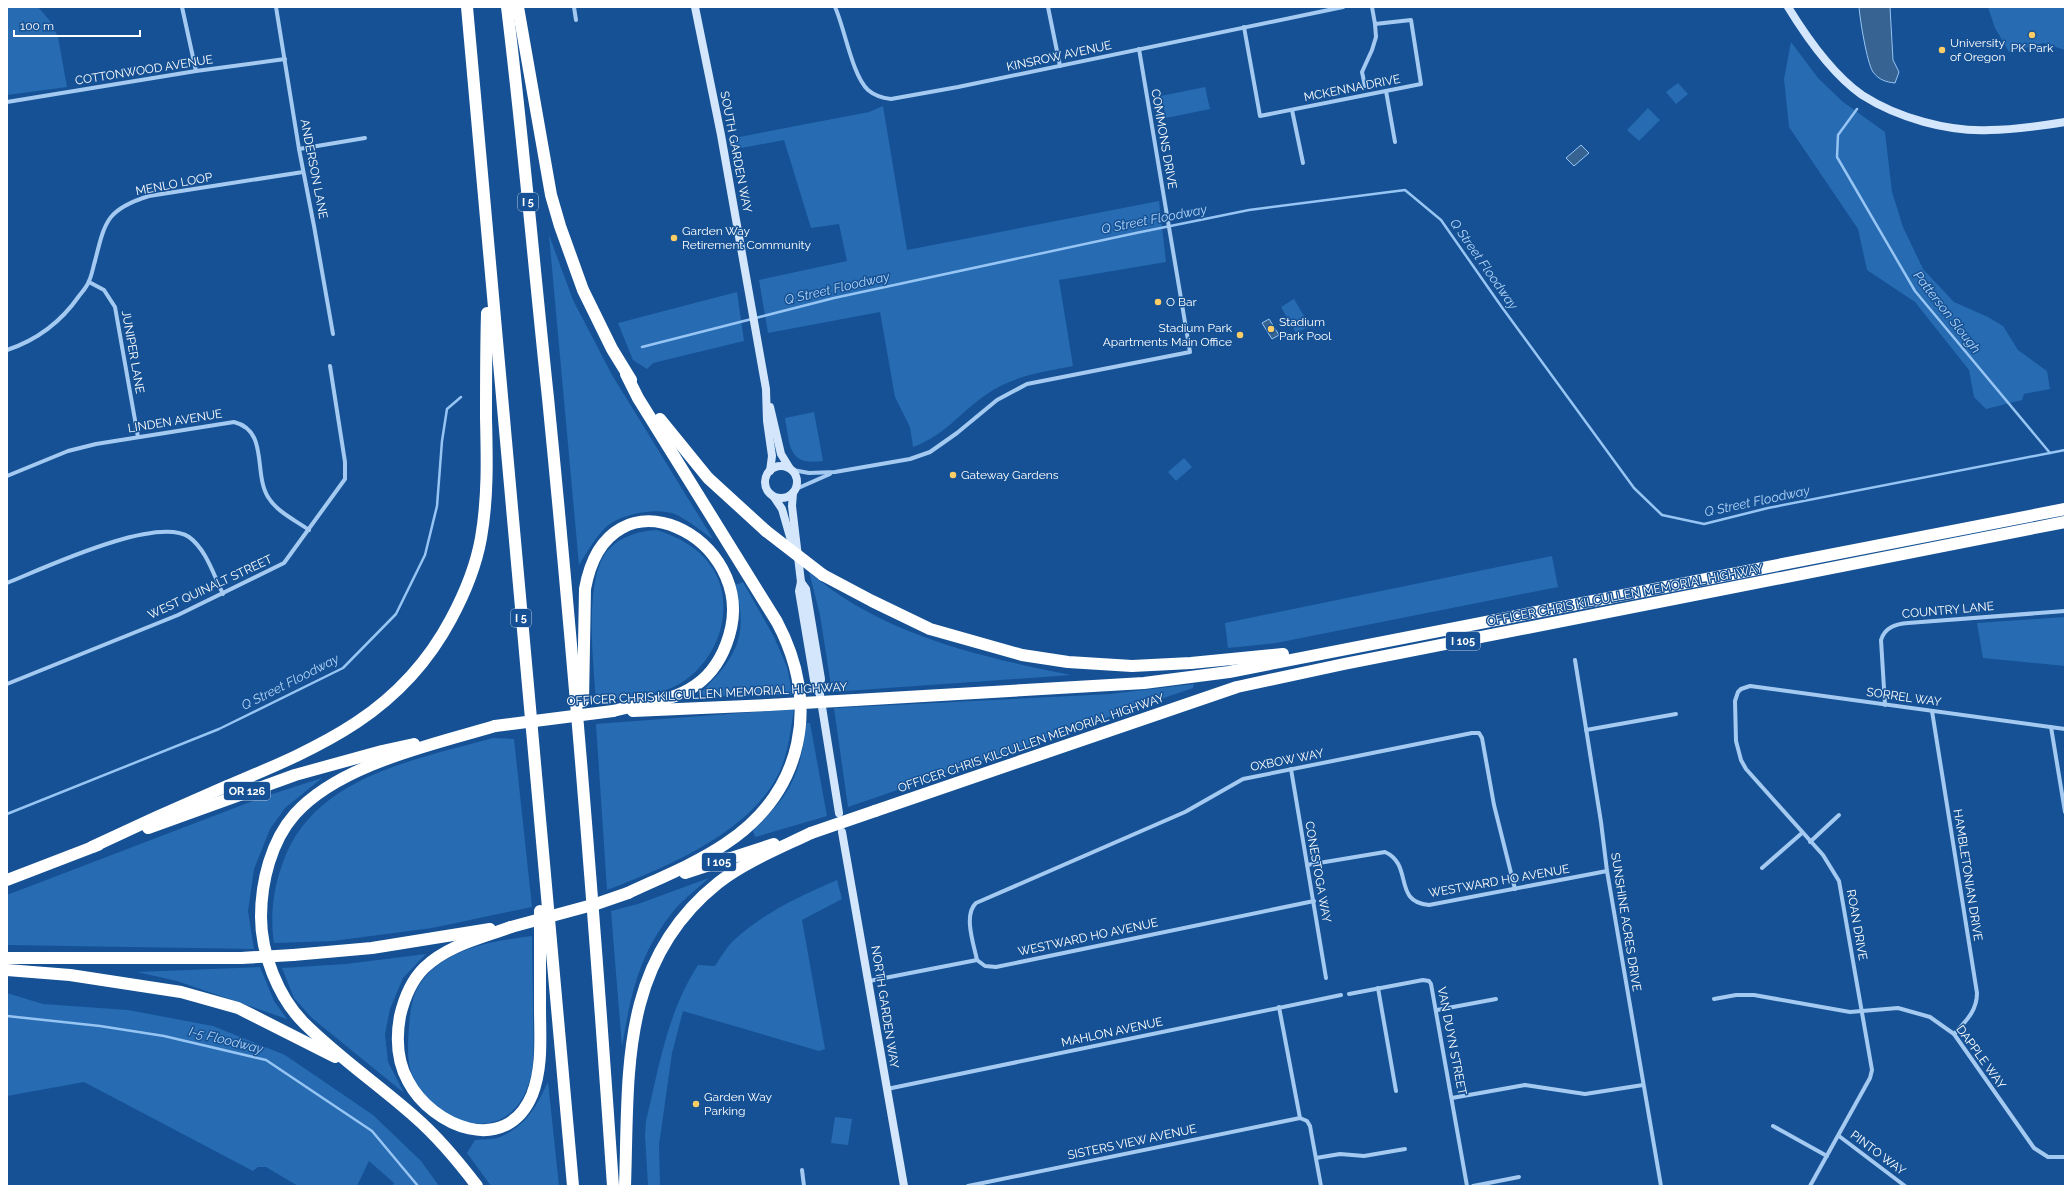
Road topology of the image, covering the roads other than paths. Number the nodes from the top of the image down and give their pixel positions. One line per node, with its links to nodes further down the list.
1 (182, 7): 19 (street)
2 (276, 7): 17 (street, ANDERSON LANE)
3 (467, 7): 30 (highway, I 5)
4 (507, 7): 65 (highway, I 5)
5 (518, 7): 35 (highway)
6 (574, 7): 13 (street)
7 (695, 7): 36 (street, SOUTH GARDEN WAY)
8 (835, 7): 18 (street, KINSROW AVENUE)
9 (1048, 7): 18 (street)
10 (1343, 7): 15 (street, KINSROW AVENUE)
11 (1372, 7): 14 (street)
12 (1788, 7): 24 (street)
13 (576, 20)
14 (1376, 24): 20 (street); 21 (street, MCKENNA DRIVE)
15 (1244, 26): 16 (street, KINSROW AVENUE); 23 (street, MCKENNA DRIVE)
16 (1139, 49): 18 (street, KINSROW AVENUE); 40 (street, COMMONS DRIVE)
17 (284, 59): 19 (street, COTTONWOOD AVENUE); 27 (street, ANDERSON LANE)
18 (1060, 66)
19 (196, 71): 22 (street, COTTONWOOD AVENUE)
20 (1364, 86)
21 (1386, 91): 23 (street, MCKENNA DRIVE); 26 (street)
22 (7, 102)
23 (1292, 110): 28 (street)
24 (2065, 122)
25 (365, 138): 27 (street)
26 (1395, 142)
27 (299, 149): 29 (street, ANDERSON LANE)
28 (1303, 162)
29 (303, 172): 31 (street, MENLO LOOP); 32 (street, ANDERSON LANE)
30 (488, 254): 73 (highway, I 5); 75 (highway)
31 (89, 282): 33 (street, MENLO LOOP); 37 (street, JUNIPER LANE)
32 (333, 334)
33 (7, 350)
34 (330, 366): 46 (street, WEST QUINALT STREET)
35 (626, 374): 52 (highway, bridge); 81 (highway)
36 (767, 397): 38 (street, SOUTH GARDEN WAY); 39 (street, SOUTH GARDEN WAY)
37 (138, 437): 41 (street, LINDEN AVENUE); 46 (street, LINDEN AVENUE)
38 (791, 469): 39 (street); 40 (street, COMMONS DRIVE); 42 (street, SOUTH GARDEN WAY)
39 (770, 470): 43 (street, SOUTH GARDEN WAY)
40 (834, 472): 42 (street, COMMONS DRIVE)
41 (7, 476)
42 (795, 491): 43 (street); 47 (street, SOUTH GARDEN WAY)
43 (774, 497): 47 (street)
44 (2065, 509): 52 (highway, OFFICER CHRIS KILCULLEN MEMORIAL HIGHWAY / I 105)
45 (2065, 522): 71 (highway, OFFICER CHRIS KILCULLEN MEMORIAL HIGHWAY / I 105, bridge)
46 (309, 530): 50 (street, WEST QUINALT STREET)
47 (797, 562): 48 (street, SOUTH GARDEN WAY)
48 (801, 582): 48 (street, SOUTH GARDEN WAY)
49 (7, 583): 50 (street)
50 (223, 594): 54 (street, WEST QUINALT STREET)
51 (2065, 611): 56 (street, COUNTRY LANE)
52 (1349, 648): 58 (highway, OFFICER CHRIS KILCULLEN MEMORIAL HIGHWAY / I 105, bridge)
53 (1575, 660): 64 (street, SUNSHINE ACRES DRIVE)
54 (7, 684)
55 (1741, 689): 56 (street, SORREL WAY); 72 (street, ROAN DRIVE)
56 (1885, 705): 59 (street, SORREL WAY)
57 (822, 707): 68 (street)
58 (613, 711): 61 (highway, OFFICER CHRIS KILCULLEN MEMORIAL HIGHWAY / I 105, bridge); 65 (highway)
59 (1932, 711): 62 (street, SORREL WAY); 97 (street, HAMBLETONIAN DRIVE)
60 (1676, 714): 64 (street)
61 (495, 726): 75 (highway, OFFICER CHRIS KILCULLEN MEMORIAL HIGHWAY / OR 126); 98 (highway)
62 (2051, 727): 63 (street, SORREL WAY); 67 (street)
63 (2065, 729)
64 (1586, 730): 78 (street, SUNSHINE ACRES DRIVE)
65 (582, 764): 114 (highway, I 5)
66 (1290, 769): 76 (street, CONESTOGA WAY); 80 (street, OXBOW WAY); 85 (street, OXBOW WAY)
67 (2065, 812)
68 (839, 813)
69 (1839, 816): 74 (street)
70 (842, 832): 88 (street, NORTH GARDEN WAY)
71 (811, 833): 81 (highway, OFFICER CHRIS KILCULLEN MEMORIAL HIGHWAY / I 105); 115 (highway)
72 (1802, 833): 74 (street, ROAN DRIVE); 77 (street)
73 (540, 837): 83 (highway); 113 (highway, I 5)
74 (1810, 842): 96 (street, ROAN DRIVE)
75 (92, 847): 79 (highway, OFFICER CHRIS KILCULLEN MEMORIAL HIGHWAY / OR 126)
76 (1307, 865): 80 (street, WESTWARD HO AVENUE); 82 (street, CONESTOGA WAY)
77 (1762, 868)
78 (1607, 872): 80 (street, WESTWARD HO AVENUE); 99 (street, SUNSHINE ACRES DRIVE)
79 (7, 880)
80 (1515, 889)
81 (628, 893): 83 (highway, OFFICER CHRIS KILCULLEN MEMORIAL HIGHWAY / I 105, bridge)
82 (1314, 902): 85 (street, WESTWARD HO AVENUE); 87 (street, CONESTOGA WAY)
83 (511, 926): 84 (highway, OFFICER CHRIS KILCULLEN MEMORIAL HIGHWAY, bridge)
84 (7, 958)
85 (977, 960): 88 (street)
86 (7, 970): 98 (highway)
87 (1326, 978)
88 (868, 981): 100 (street, NORTH GARDEN WAY)
89 (1378, 988): 90 (street, VAN DUYN STREET); 95 (street, VAN DUYN STREET); 101 (street)
90 (1349, 994)
91 (1341, 995): 94 (street, MAHLON AVENUE)
92 (1496, 999): 95 (street)
93 (1714, 999): 96 (street, DAPPLE WAY)
94 (1279, 1007): 100 (street, MAHLON AVENUE); 103 (street)
95 (1436, 1010): 102 (street, VAN DUYN STREET)
96 (1862, 1011): 97 (street, DAPPLE WAY); 105 (street, ROAN DRIVE)
97 (1954, 1034): 108 (street, DAPPLE WAY)
98 (353, 1065): 112 (highway)
99 (1643, 1085): 102 (street); 122 (street, SUNSHINE ACRES DRIVE)
100 (886, 1089): 117 (street, NORTH GARDEN WAY)
101 (1396, 1091)
102 (1452, 1098): 120 (street, VAN DUYN STREET)
103 (1300, 1118): 109 (street); 118 (street, SISTERS VIEW AVENUE)
104 (1773, 1126): 107 (street)
105 (1839, 1136): 107 (street, ROAN DRIVE); 124 (street, PINTO WAY)
106 (1405, 1149): 109 (street)
107 (1827, 1156): 123 (street, ROAN DRIVE)
108 (2065, 1157)
109 (1316, 1158): 119 (street)
110 (802, 1170): 116 (street)
111 (1519, 1177): 121 (street)
112 (477, 1186)
113 (573, 1186)
114 (613, 1186)
115 (625, 1186)
116 (804, 1186)
117 (904, 1186)
118 (968, 1186)
119 (1321, 1186)
120 (1467, 1186)
121 (1473, 1186)
122 (1661, 1186)
123 (1810, 1186)
124 (1905, 1186)

